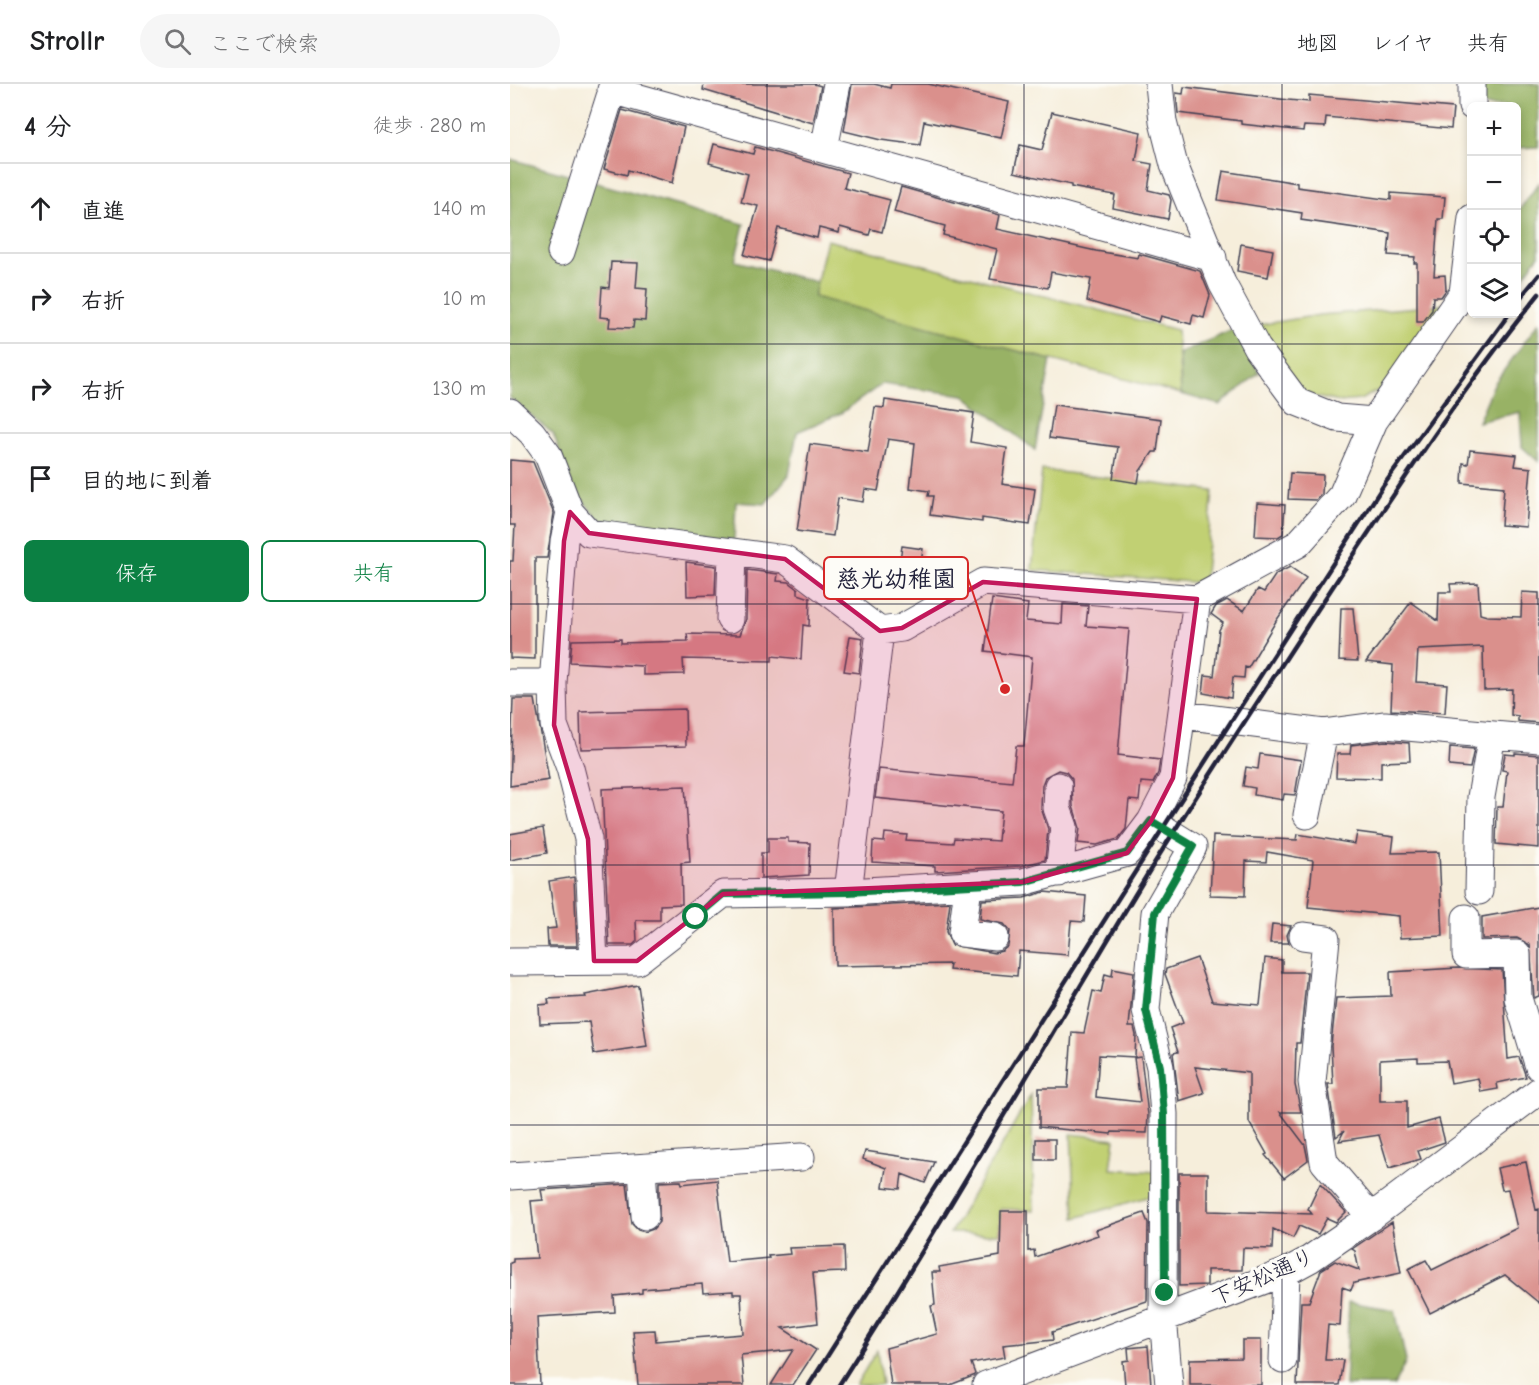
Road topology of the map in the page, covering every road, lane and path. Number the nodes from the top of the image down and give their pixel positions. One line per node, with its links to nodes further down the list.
1 (837, 84): 6 (street)
2 (1159, 84): 8 (street)
3 (1472, 84): 5 (street)
4 (612, 87): 6 (street); 7 (street)
5 (1472, 102)
6 (824, 149): 8 (street)
7 (561, 252)
8 (1213, 258): 11 (street)
9 (1467, 260): 11 (street)
10 (510, 412): 12 (street)
11 (1374, 421): 14 (street)
12 (570, 512): 13 (street); 18 (street)
13 (732, 552): 15 (street); 16 (street)
14 (1197, 599): 16 (street); 19 (street)
15 (730, 620)
16 (880, 631): 29 (street)
17 (510, 682): 18 (street)
18 (553, 683): 33 (street)
19 (1183, 716): 20 (street); 25 (street)
20 (1324, 733): 21 (street); 24 (street)
21 (1492, 735): 22 (street); 28 (street)
22 (1539, 739)
23 (1058, 786): 26 (street)
24 (1307, 815)
25 (1151, 821): 26 (street); 43 (street)
26 (1059, 873): 27 (street)
27 (968, 886): 29 (street); 32 (street)
28 (1479, 891)
29 (848, 892): 33 (street)
30 (1466, 918): 35 (street)
31 (1303, 936): 41 (street)
32 (995, 937)
33 (594, 961): 34 (street)
34 (510, 962)
35 (1539, 1067)
36 (1539, 1091): 41 (street, 下安松通り)
37 (801, 1157): 38 (street)
38 (642, 1168): 39 (street); 40 (street)
39 (510, 1176)
40 (645, 1216)
41 (1371, 1217): 42 (street, 下安松通り)
42 (1286, 1272): 43 (street, 下安松通り); 44 (street)
43 (1163, 1317): 45 (street, 下安松通り); 46 (street)
44 (1283, 1360)
45 (986, 1385)
46 (1169, 1385)

